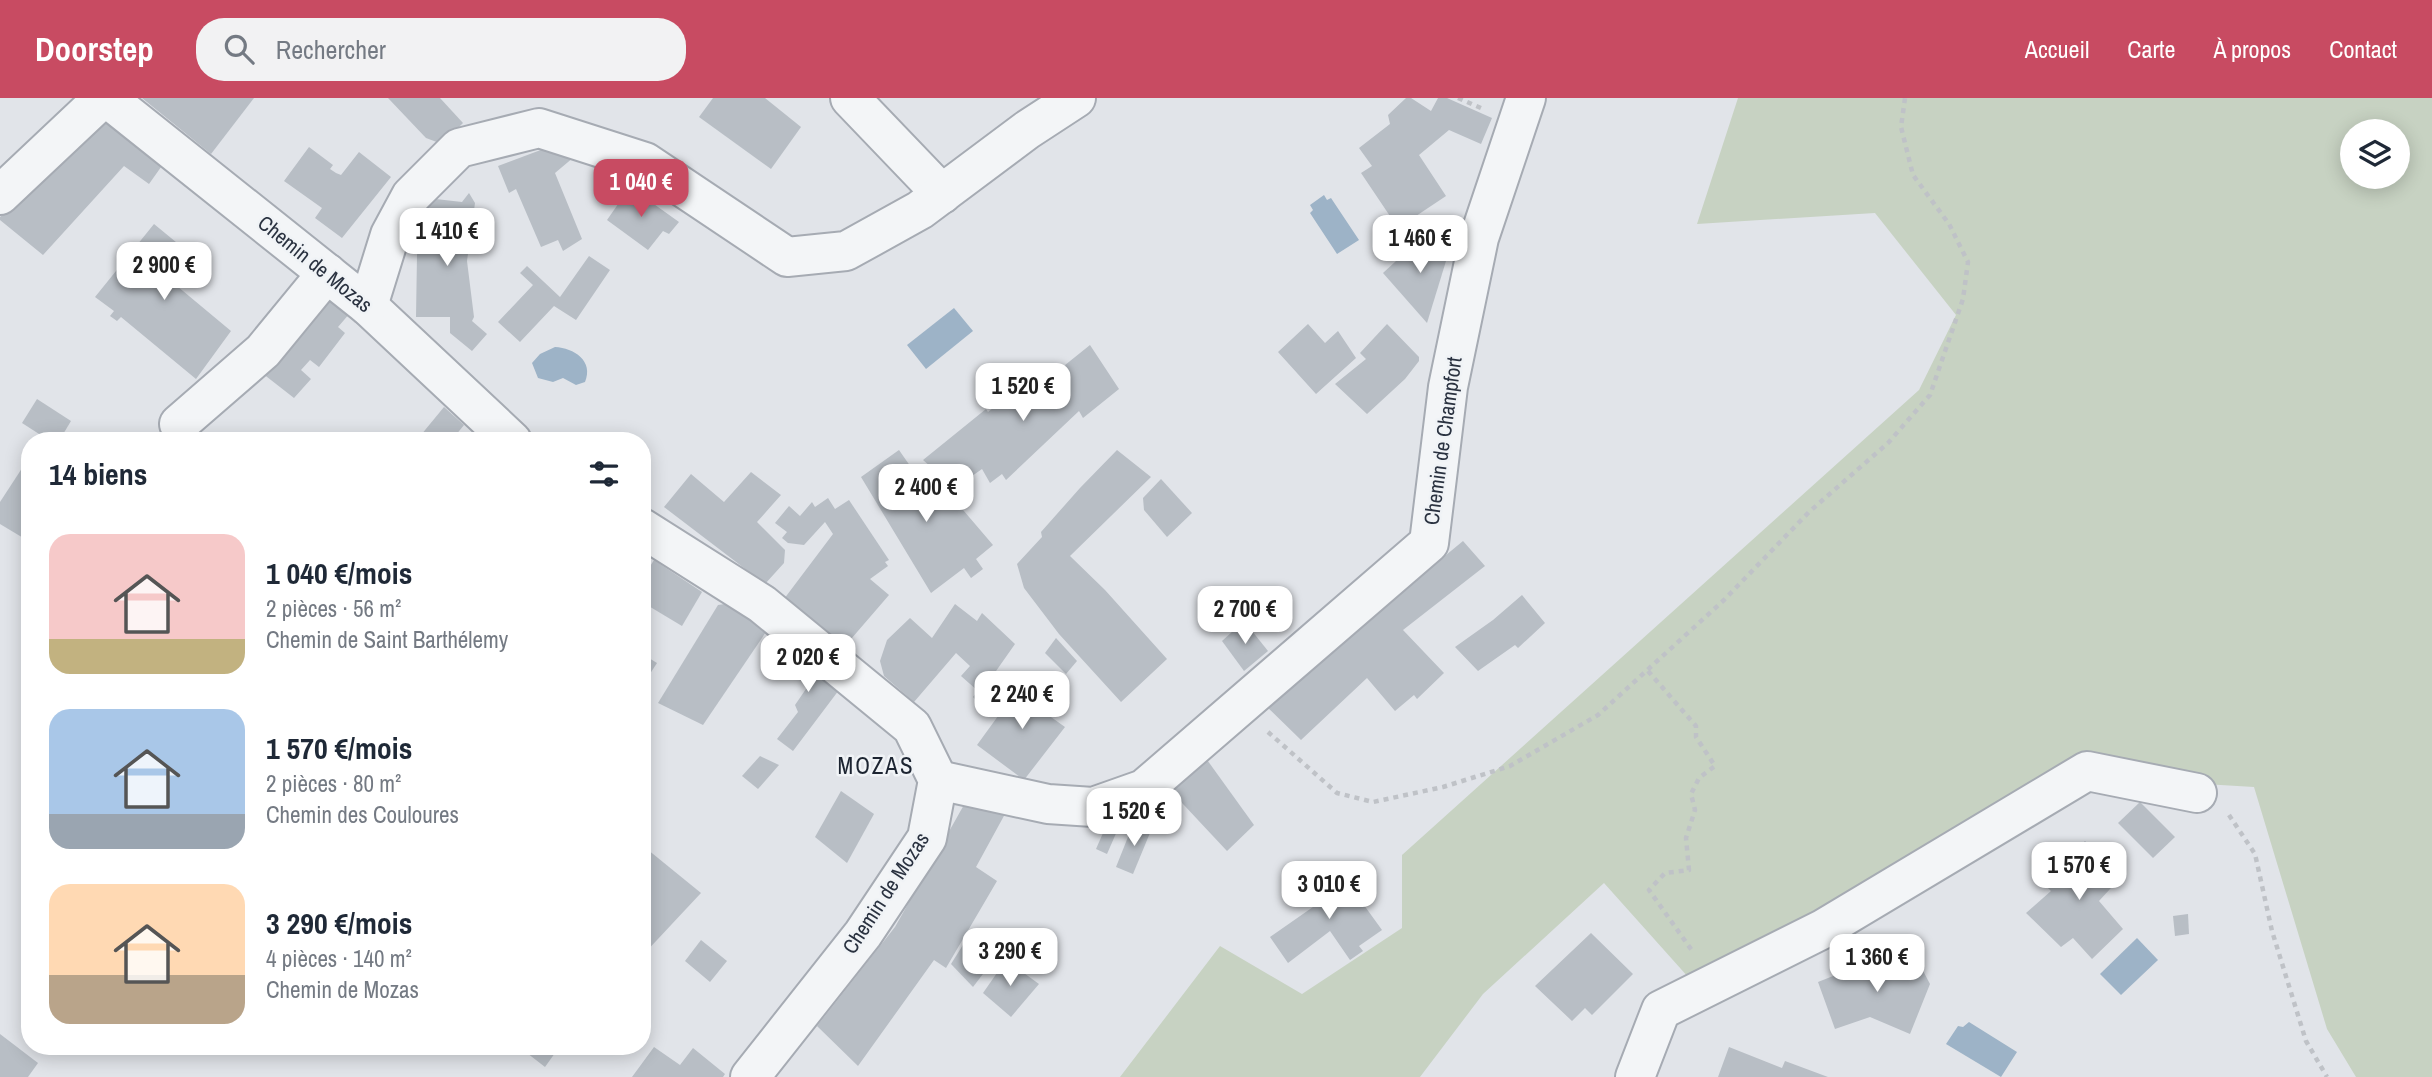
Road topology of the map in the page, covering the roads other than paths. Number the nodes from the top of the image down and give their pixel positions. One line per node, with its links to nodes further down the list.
1 (105, 98): 6 (street); 7 (street, Chemin de Mozas)
2 (849, 98): 5 (street)
3 (1076, 98): 5 (street)
4 (1526, 98): 12 (street, Chemin de Champfort)
5 (942, 194): 8 (street)
6 (0, 195)
7 (327, 273): 8 (street, Chemin de Mozas); 9 (street)
8 (368, 306): 10 (street, Chemin de Mozas)
9 (179, 424)
10 (502, 432)
11 (651, 534): 12 (street)
12 (938, 780): 14 (street, Chemin de Mozas)
13 (2197, 793): 15 (street)
14 (750, 1077)
15 (1635, 1077)

